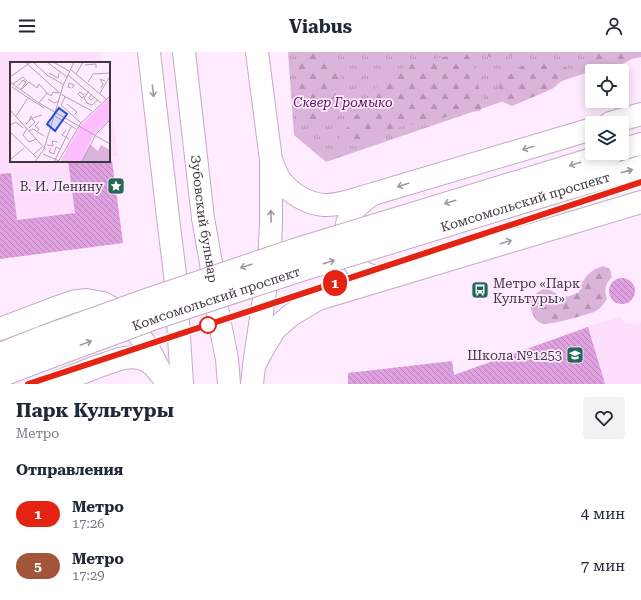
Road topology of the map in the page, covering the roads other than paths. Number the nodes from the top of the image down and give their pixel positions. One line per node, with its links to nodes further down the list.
1 (149, 52): 19 (main road, one-way to 19)
2 (184, 52): 21 (main road, Зубовский бульвар)
3 (257, 52): 9 (main road)
4 (641, 114): 5 (main road)
5 (629, 117)
6 (585, 130): 12 (main road, one-way to 12)
7 (641, 144): 8 (main road)
8 (629, 148)
9 (271, 160): 12 (main road); 17 (main road, one-way to 9)
10 (589, 160): 16 (main road, Комсомольский проспект, one-way to 16, bridge)
11 (641, 167): 18 (main road, Комсомольский проспект, one-way to 11, bridge)
12 (372, 194): 14 (main road)
13 (641, 202): 14 (main road, one-way to 13)
14 (389, 277): 17 (main road)
15 (0, 329): 19 (main road)
16 (0, 354)
17 (253, 375)
18 (0, 376)
19 (172, 383): 20 (main road)
20 (52, 384)
21 (229, 384)

